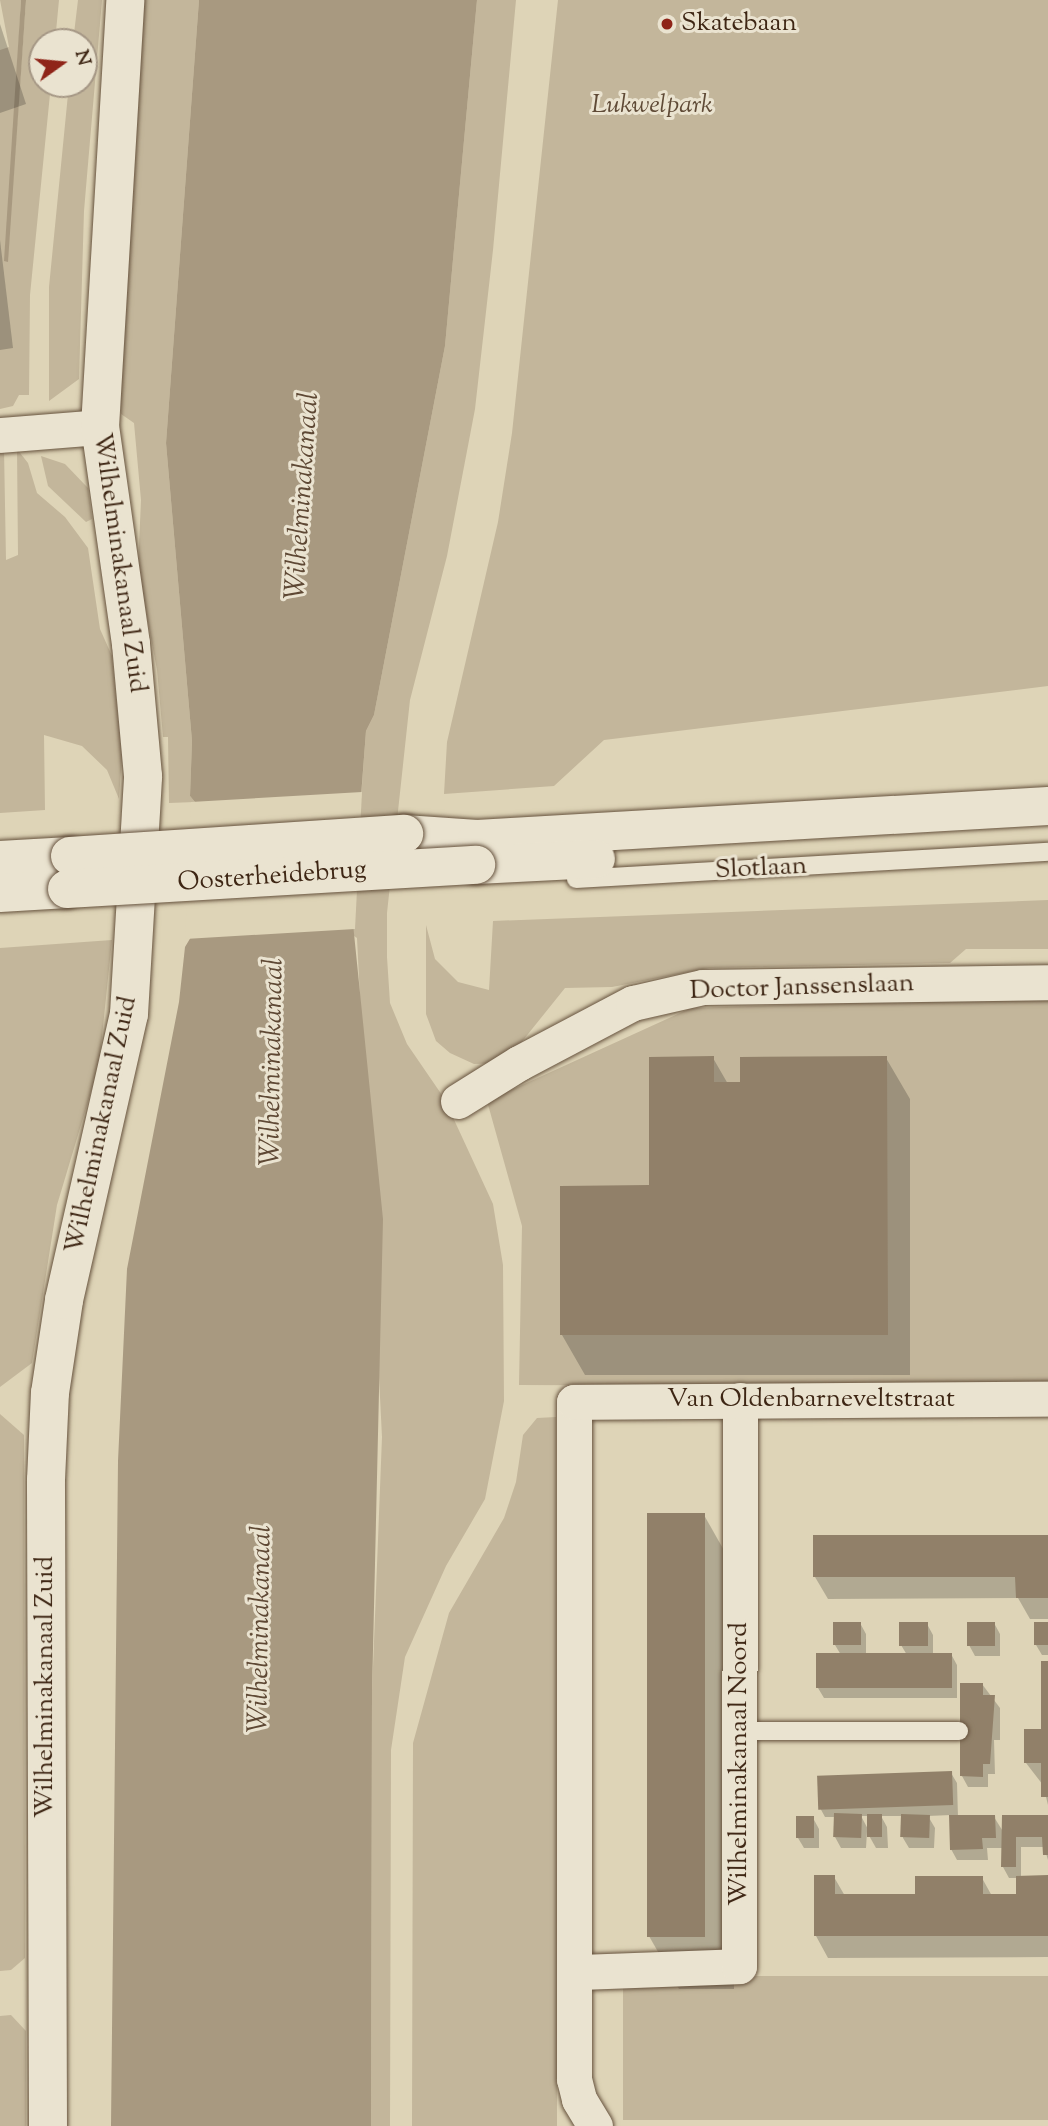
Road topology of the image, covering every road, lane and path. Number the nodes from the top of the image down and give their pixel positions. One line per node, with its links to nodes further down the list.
1 (125, 0): 2 (street, Wilhelminakanaal Zuid)
2 (100, 427): 3 (street); 21 (street, Wilhelminakanaal Zuid)
3 (0, 435)
4 (1048, 787): 8 (lane)
5 (1048, 806): 8 (street, Slotlaan)
6 (1048, 831): 8 (street, Slotlaan)
7 (1048, 852): 8 (lane, Slotlaan)
8 (476, 853): 10 (street, Oosterheidebrug, bridge); 10 (street, Oosterheidebrug, bridge)
9 (0, 860): 10 (street)
10 (69, 884): 11 (street); 12 (lane)
11 (0, 893)
12 (0, 912)
13 (1048, 982): 14 (street, Doctor Janssenslaan)
14 (458, 1101)
15 (1048, 1399): 16 (street, Van Oldenbarneveltstraat)
16 (740, 1400): 17 (street, Wilhelminakanaal Noord); 19 (street, Van Oldenbarneveltstraat)
17 (740, 1731): 18 (lane); 19 (street, Wilhelminakanaal Noord)
18 (959, 1731)
19 (577, 1972): 20 (street)
20 (590, 2120)
21 (48, 2126)

